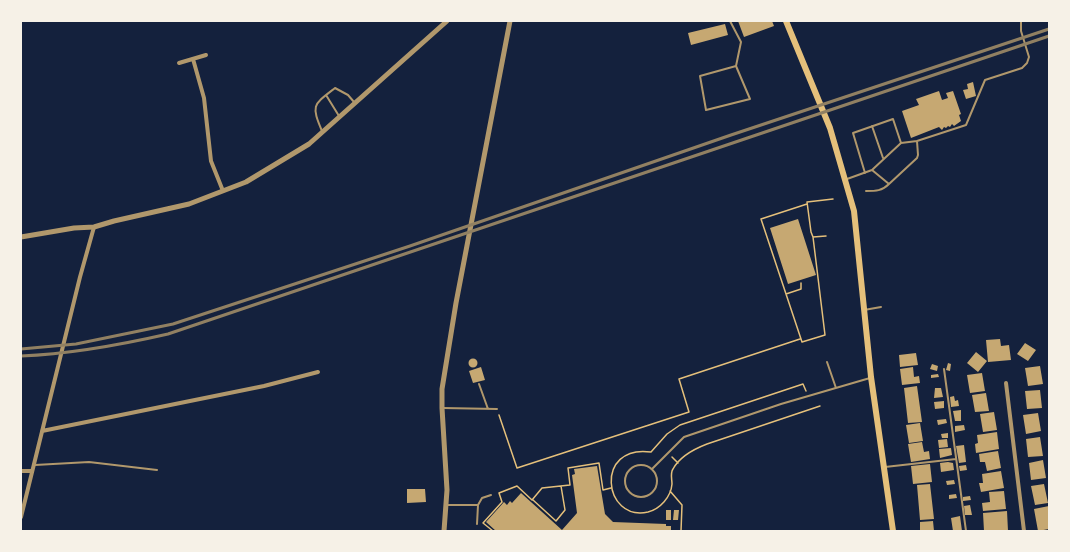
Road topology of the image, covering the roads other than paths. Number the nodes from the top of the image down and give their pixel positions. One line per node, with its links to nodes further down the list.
1 (447, 21): 11 (street)
2 (510, 21): 35 (street)
3 (730, 21): 9 (lane)
4 (786, 21): 20 (main road)
5 (1021, 21): 15 (lane)
6 (206, 55): 7 (street)
7 (193, 59): 8 (street); 22 (street)
8 (179, 63)
9 (736, 66): 9 (lane)
10 (326, 95): 11 (lane); 12 (lane); 14 (lane)
11 (355, 104): 12 (street)
12 (340, 117): 14 (street)
13 (872, 126): 16 (lane); 17 (lane); 19 (lane)
14 (322, 132): 22 (street)
15 (917, 141): 16 (lane); 21 (lane)
16 (901, 143): 17 (lane)
17 (884, 158): 18 (lane)
18 (872, 170): 19 (lane); 21 (lane)
19 (865, 173): 20 (lane)
20 (845, 179): 27 (main road)
21 (889, 184): 23 (lane)
22 (224, 191): 24 (street)
23 (866, 191)
24 (94, 227): 25 (street); 38 (street)
25 (21, 237)
26 (881, 307): 27 (lane)
27 (863, 310): 31 (main road)
28 (827, 362): 34 (lane)
29 (944, 369): 39 (lane)
30 (318, 372): 38 (street)
31 (871, 377): 34 (lane); 41 (main road)
32 (1006, 383): 54 (street)
33 (479, 384): 36 (lane)
34 (836, 388): 42 (lane)
35 (442, 408): 36 (lane); 47 (street)
36 (488, 409): 37 (lane)
37 (497, 409)
38 (42, 431): 40 (street)
39 (957, 459): 41 (lane); 53 (lane)
40 (33, 465): 43 (lane); 45 (street)
41 (884, 467): 52 (main road)
42 (652, 469): 42 (lane)
43 (156, 470)
44 (21, 471): 45 (street)
45 (32, 471): 49 (street)
46 (491, 495): 48 (lane)
47 (446, 505): 48 (lane); 51 (street)
48 (478, 505): 50 (lane)
49 (21, 517)
50 (477, 524)
51 (444, 531)
52 (893, 531)
53 (966, 531)
54 (1024, 531)

